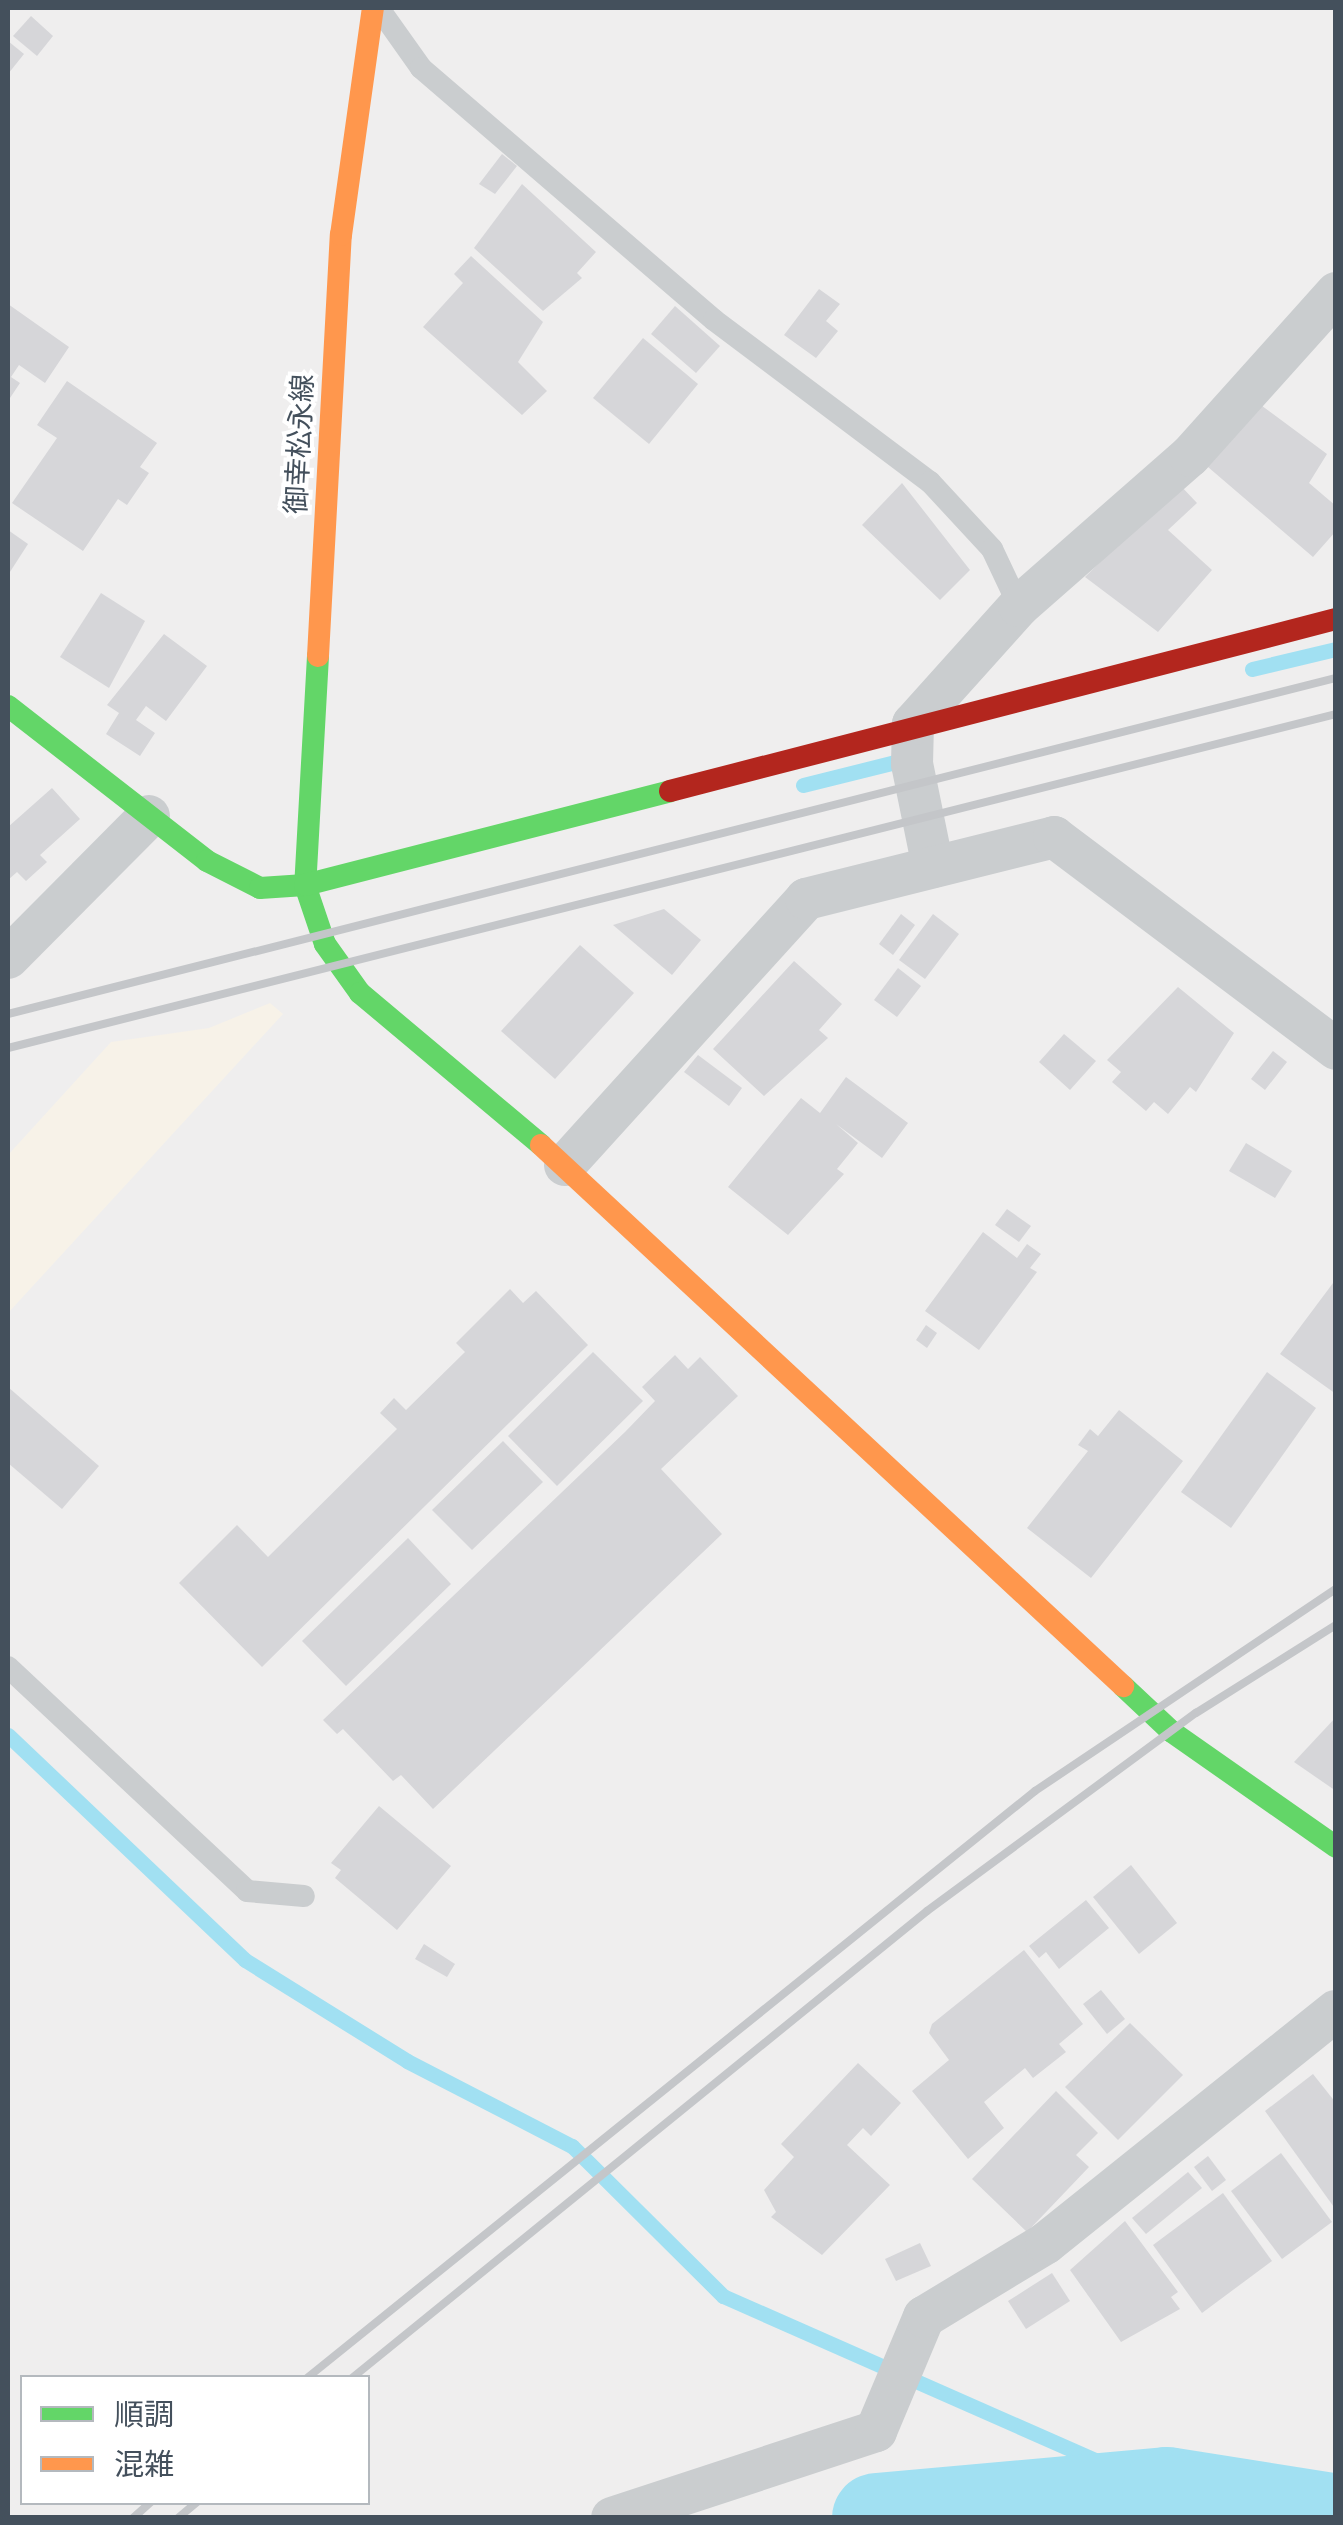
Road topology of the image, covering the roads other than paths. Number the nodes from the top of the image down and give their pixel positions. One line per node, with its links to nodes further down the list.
1 (376, 8): 3 (lane); 9 (street, 御幸松永線)
2 (1336, 293): 3 (street)
3 (1019, 606): 6 (street)
4 (1336, 618): 6 (street)
5 (8, 706): 7 (street)
6 (912, 746): 8 (street); 9 (street)
7 (150, 816): 9 (street); 10 (street)
8 (934, 868): 11 (street); 12 (street)
9 (305, 885): 12 (street)
10 (8, 958)
11 (1336, 1049)
12 (565, 1165): 14 (street)
13 (8, 1667): 15 (lane)
14 (1336, 1848)
15 (304, 1896)
16 (1336, 2011): 17 (street)
17 (612, 2518)

